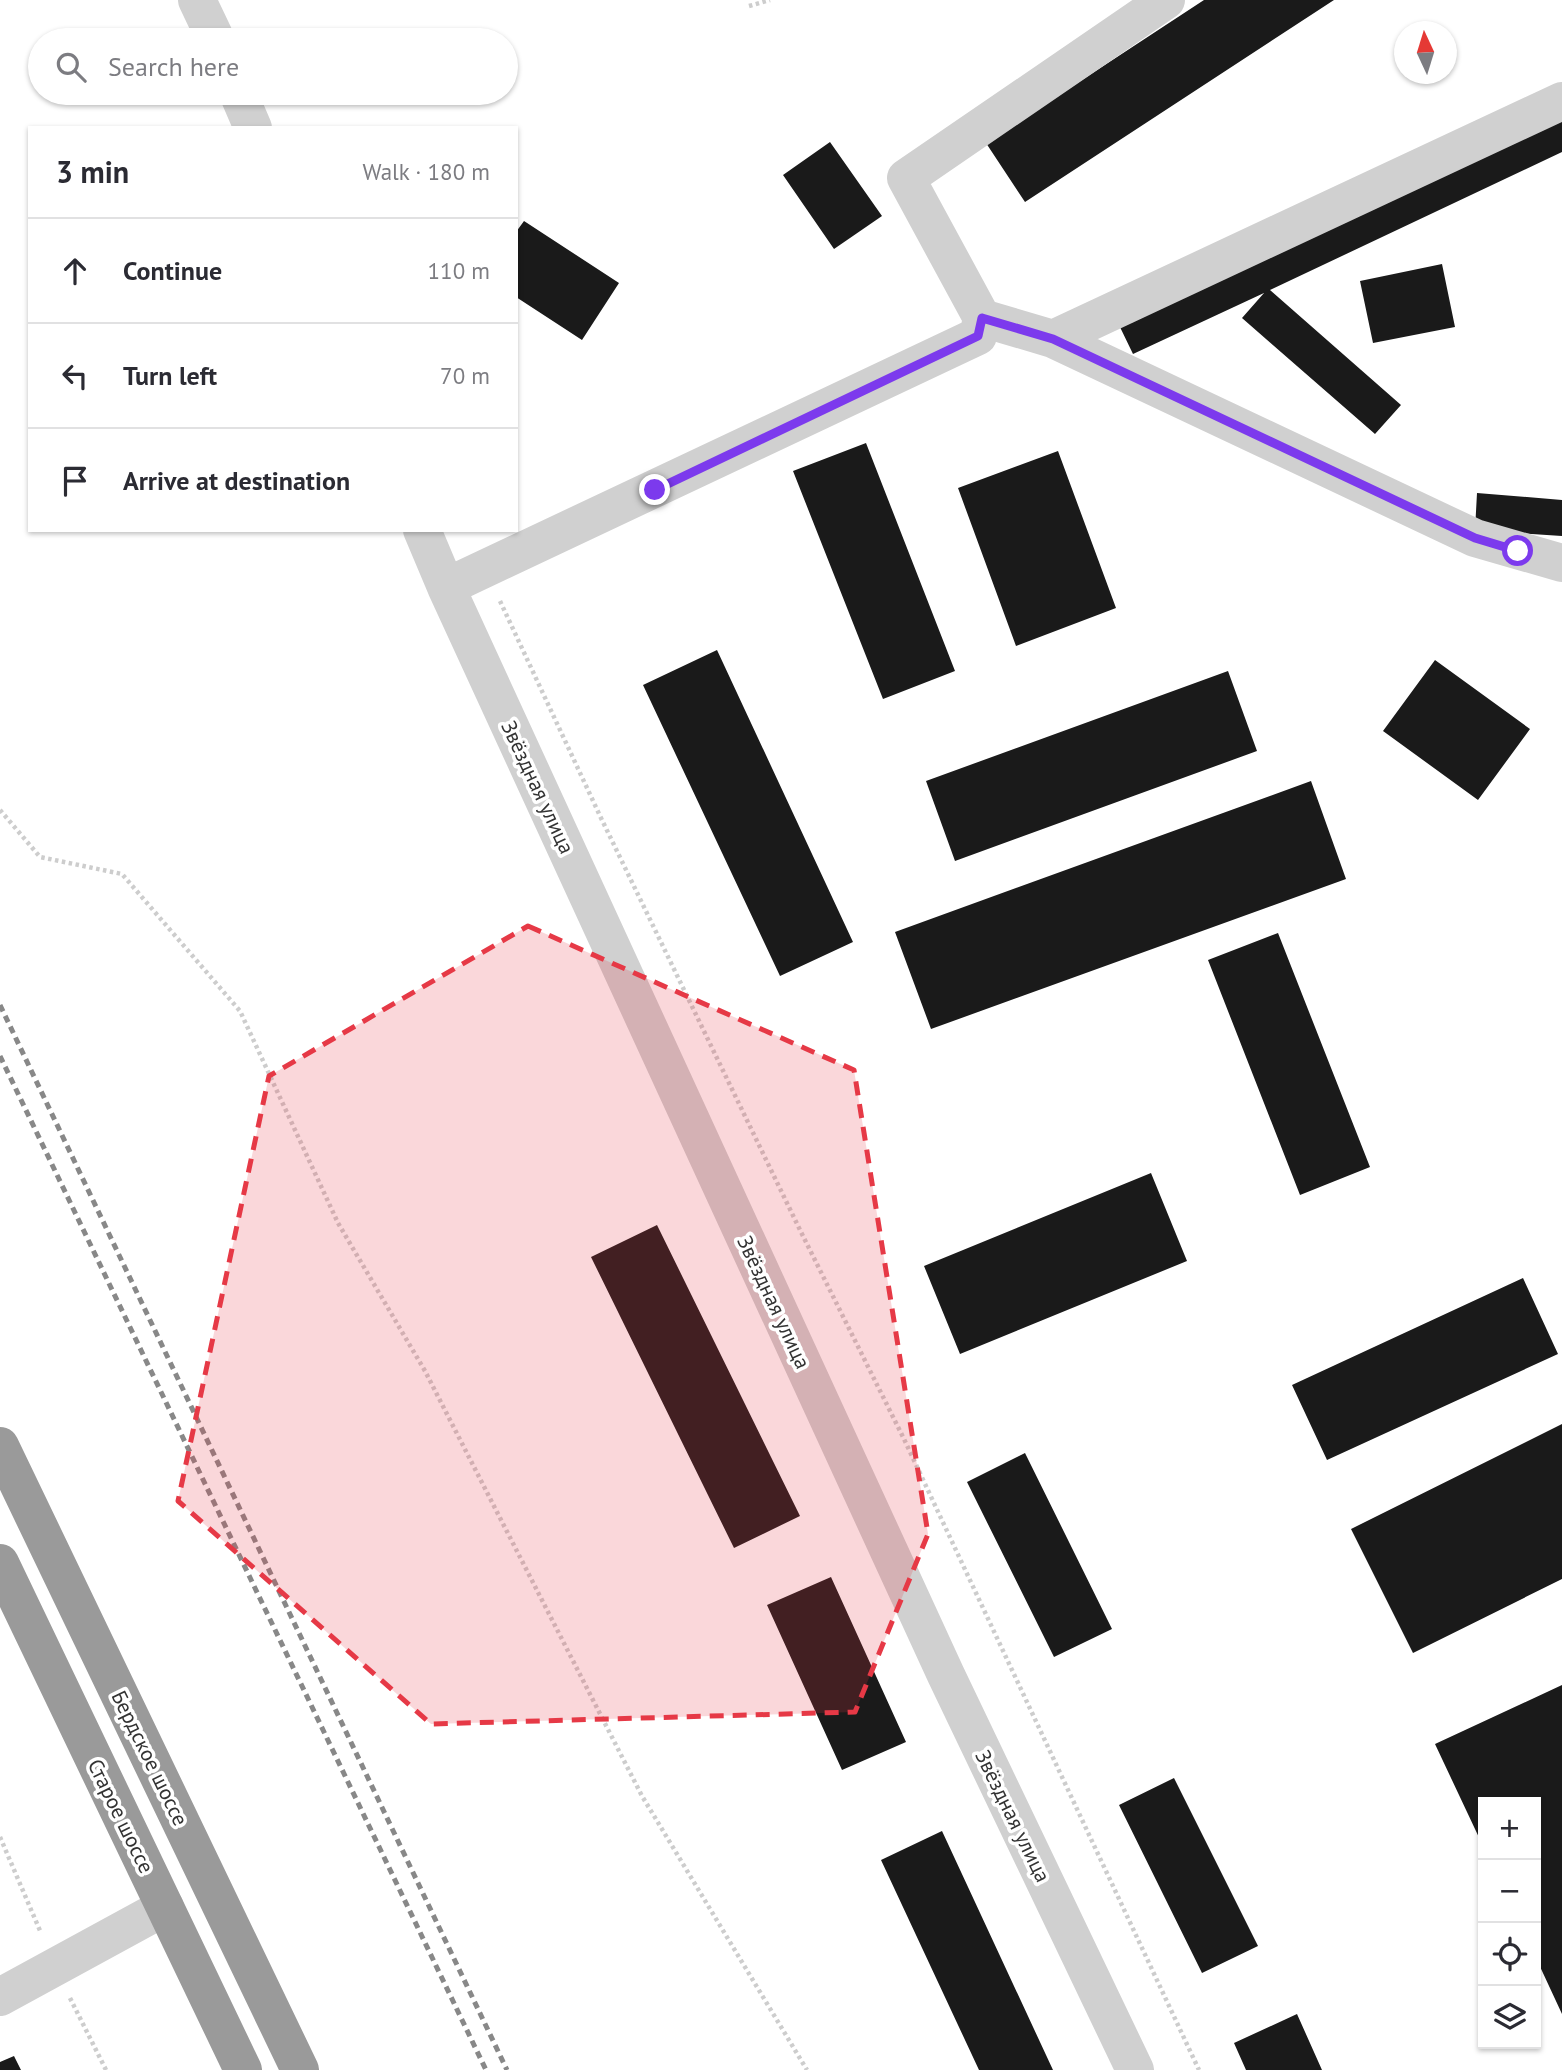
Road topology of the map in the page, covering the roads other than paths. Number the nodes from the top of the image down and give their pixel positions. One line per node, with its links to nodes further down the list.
1 (197, 0): 3 (street)
2 (1166, 0): 7 (street)
3 (210, 28)
4 (1562, 101): 8 (street)
5 (243, 105): 6 (street)
6 (252, 126)
7 (982, 318): 8 (street); 11 (street)
8 (1053, 339): 10 (street)
9 (423, 532): 11 (street, Звёздная улица)
10 (1562, 563)
11 (446, 587): 18 (street, Звёздная улица)
12 (0, 1446): 17 (highway, Бердское шоссе)
13 (0, 1563): 14 (highway, Старое шоссе)
14 (165, 1908): 15 (street); 16 (highway, Старое шоссе)
15 (0, 1997)
16 (243, 2070)
17 (300, 2070)
18 (1135, 2070)

